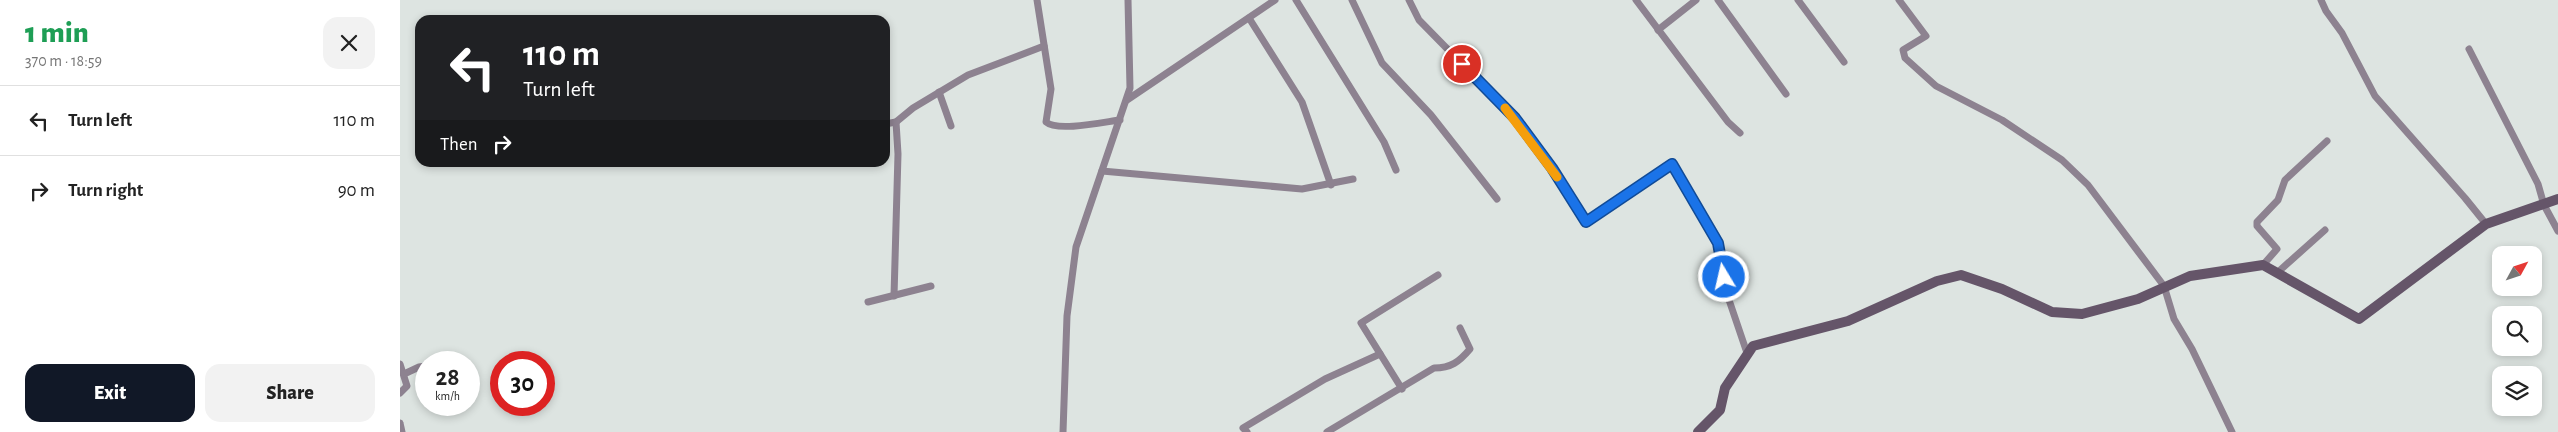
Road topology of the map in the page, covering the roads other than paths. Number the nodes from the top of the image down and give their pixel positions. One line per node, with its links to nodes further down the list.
1 (1037, 0): 15 (street)
2 (1128, 0): 20 (street)
3 (1275, 0): 13 (street)
4 (1296, 0): 27 (street)
5 (1352, 0): 31 (street)
6 (1409, 0): 45 (street)
7 (1636, 0): 14 (street)
8 (1696, 0): 14 (street)
9 (1718, 0): 19 (street)
10 (1798, 0): 17 (street)
11 (1899, 0): 41 (street)
12 (2321, 0): 34 (street)
13 (1249, 18): 20 (street); 30 (street)
14 (1658, 30): 25 (street)
15 (1044, 46): 18 (street); 21 (street)
16 (2469, 49): 33 (street)
17 (1844, 62)
18 (939, 92): 22 (street); 24 (street)
19 (1786, 94)
20 (1127, 100): 21 (street)
21 (1120, 120): 28 (street)
22 (896, 122): 23 (street); 42 (street)
23 (890, 123)
24 (951, 126)
25 (1740, 133)
26 (2327, 142): 37 (street)
27 (1396, 170)
28 (1102, 171): 30 (street); 54 (street)
29 (1352, 179): 30 (street)
30 (1331, 185)
31 (1497, 199)
32 (2558, 199): 33 (street)
33 (2544, 205): 34 (street); 36 (street)
34 (2486, 224): 38 (street)
35 (2325, 230): 38 (street)
36 (2558, 231)
37 (2263, 265): 38 (street); 41 (street)
38 (2278, 272)
39 (1438, 276): 46 (street)
40 (931, 286): 42 (street)
41 (2164, 286): 45 (street); 58 (street)
42 (894, 296): 43 (street)
43 (868, 302)
44 (1460, 328): 50 (street)
45 (1747, 353): 57 (street)
46 (1380, 354): 50 (street); 55 (street)
47 (400, 364): 49 (street)
48 (415, 368): 49 (street)
49 (404, 374): 51 (street)
50 (1402, 389): 56 (street)
51 (400, 393)
52 (400, 423): 53 (street)
53 (402, 432)
54 (1063, 432)
55 (1246, 432)
56 (1327, 432)
57 (1698, 432)
58 (2232, 432)

